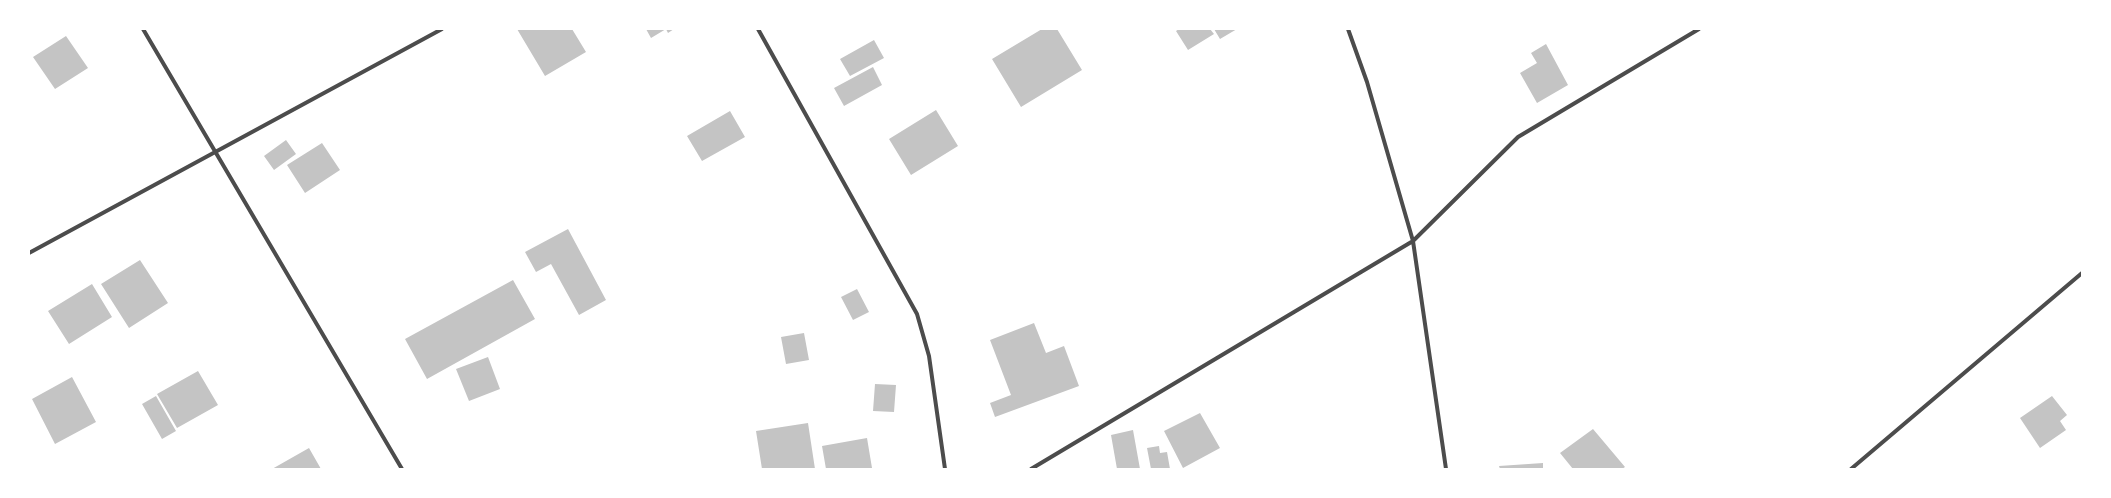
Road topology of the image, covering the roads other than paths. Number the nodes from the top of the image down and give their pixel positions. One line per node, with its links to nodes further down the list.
1 (143, 29): 6 (street)
2 (442, 29): 6 (street)
3 (758, 29): 11 (street)
4 (1348, 29): 7 (street)
5 (1699, 29): 7 (street)
6 (216, 152): 8 (street); 10 (street)
7 (1413, 241): 12 (street); 13 (street)
8 (29, 253)
9 (2082, 273): 14 (street)
10 (402, 469)
11 (945, 469)
12 (1032, 469)
13 (1446, 469)
14 (1851, 469)

